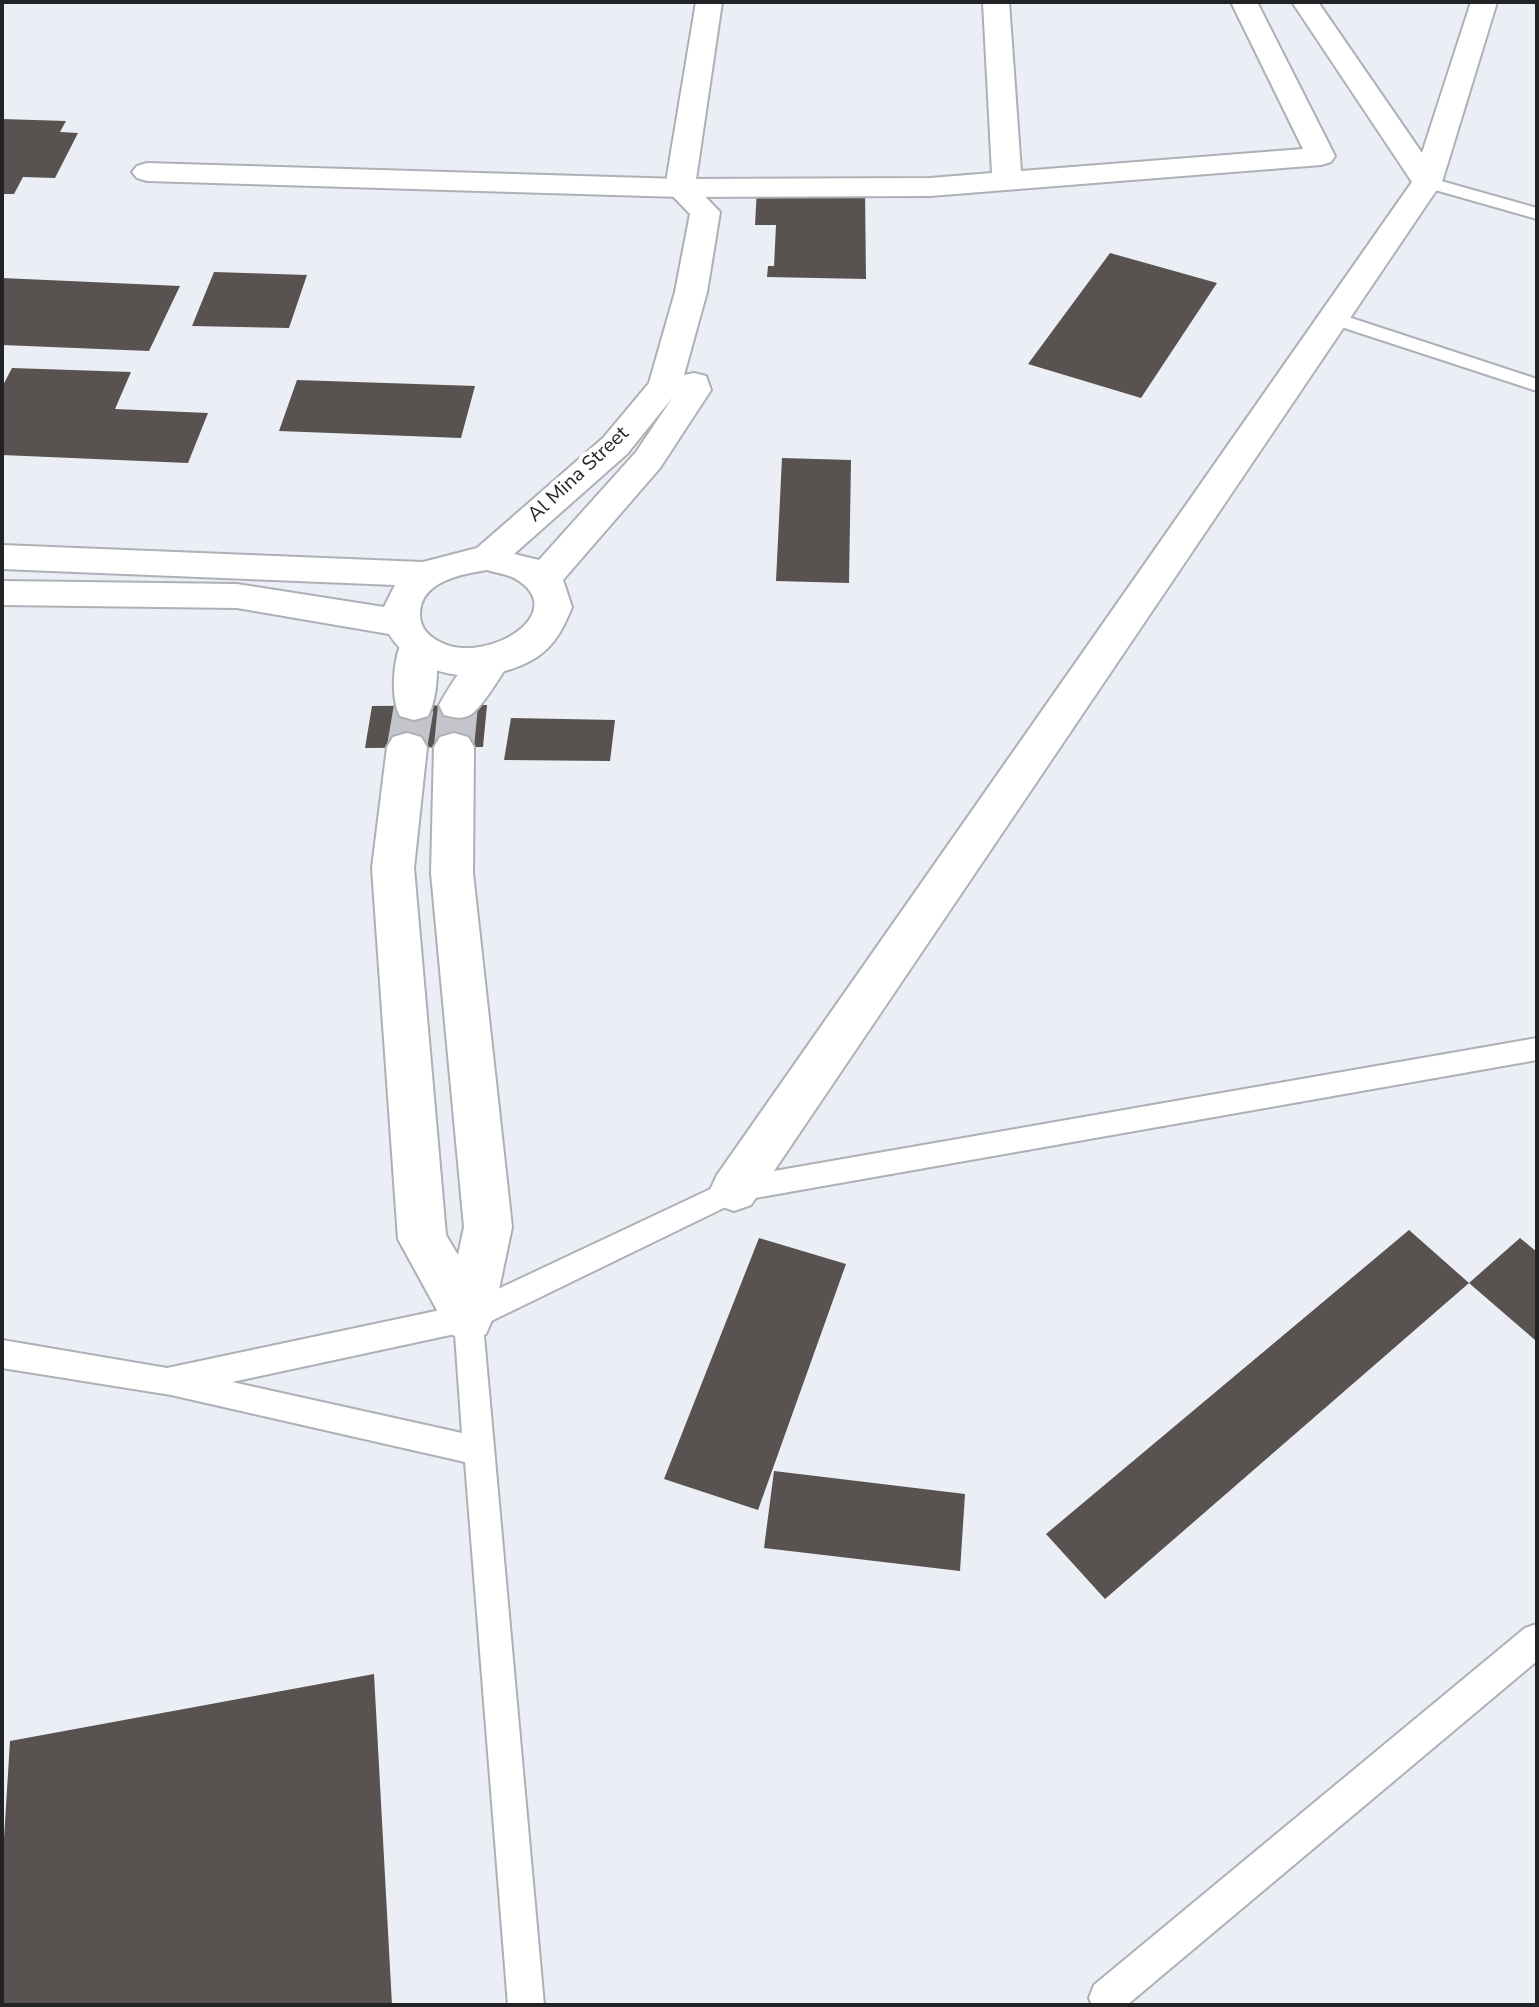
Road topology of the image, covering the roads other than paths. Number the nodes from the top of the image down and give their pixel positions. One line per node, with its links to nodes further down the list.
1 (709, 2): 10 (street)
2 (996, 2): 8 (street)
3 (1215, 2): 6 (street)
4 (1305, 2): 9 (street)
5 (1484, 2): 9 (street)
6 (1244, 3): 8 (street)
7 (147, 172): 10 (street)
8 (1007, 181): 10 (street)
9 (1427, 182): 11 (lane); 13 (street)
10 (680, 188): 12 (street, Al Mina Street)
11 (1537, 214)
12 (691, 292): 16 (street, Al Mina Street); 18 (street, Al Mina Street)
13 (1333, 318): 14 (lane); 23 (street)
14 (1537, 385)
15 (2, 557): 17 (street)
16 (487, 558): 17 (street); 18 (street)
17 (428, 574): 20 (street)
18 (543, 579): 21 (street)
19 (2, 593): 20 (street)
20 (409, 635): 21 (street); 24 (street)
21 (491, 661): 24 (street)
22 (1537, 1049): 23 (lane)
23 (734, 1190): 24 (lane)
24 (468, 1318): 26 (lane); 27 (lane)
25 (2, 1354): 26 (lane)
26 (167, 1382): 27 (lane)
27 (479, 1451): 30 (lane)
28 (1537, 1640): 29 (lane)
29 (1107, 1998)
30 (526, 2005)

